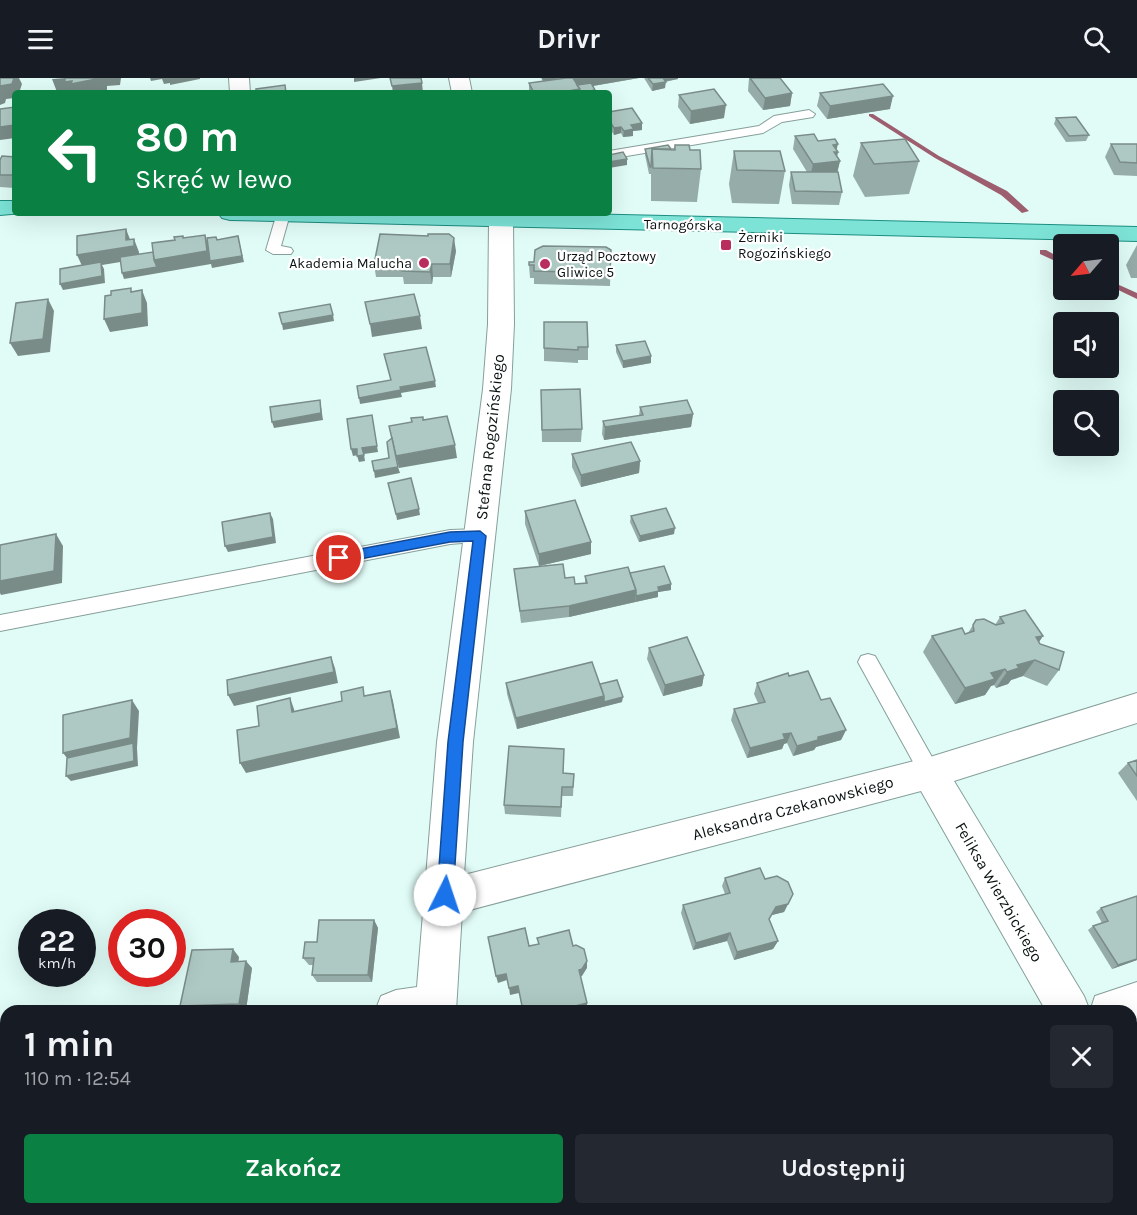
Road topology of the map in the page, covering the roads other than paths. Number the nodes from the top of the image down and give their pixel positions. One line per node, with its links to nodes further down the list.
1 (809, 114): 2 (lane)
2 (612, 154)
3 (282, 216): 7 (lane)
4 (428, 216): 5 (main road, Tarnogórska)
5 (500, 217): 6 (main road, Tarnogórska); 8 (street, Stefana Rogozińskiego)
6 (1137, 234)
7 (286, 251)
8 (480, 536): 9 (lane); 13 (street, Stefana Rogozińskiego)
9 (0, 623)
10 (868, 662): 12 (lane)
11 (1137, 708): 12 (street, Aleksandra Czekanowskiego)
12 (930, 772): 13 (street, Aleksandra Czekanowskiego); 15 (street, Feliksa Wierzbickiego)
13 (445, 895): 14 (street, Stefana Rogozińskiego)
14 (436, 1005)
15 (1066, 1005)

